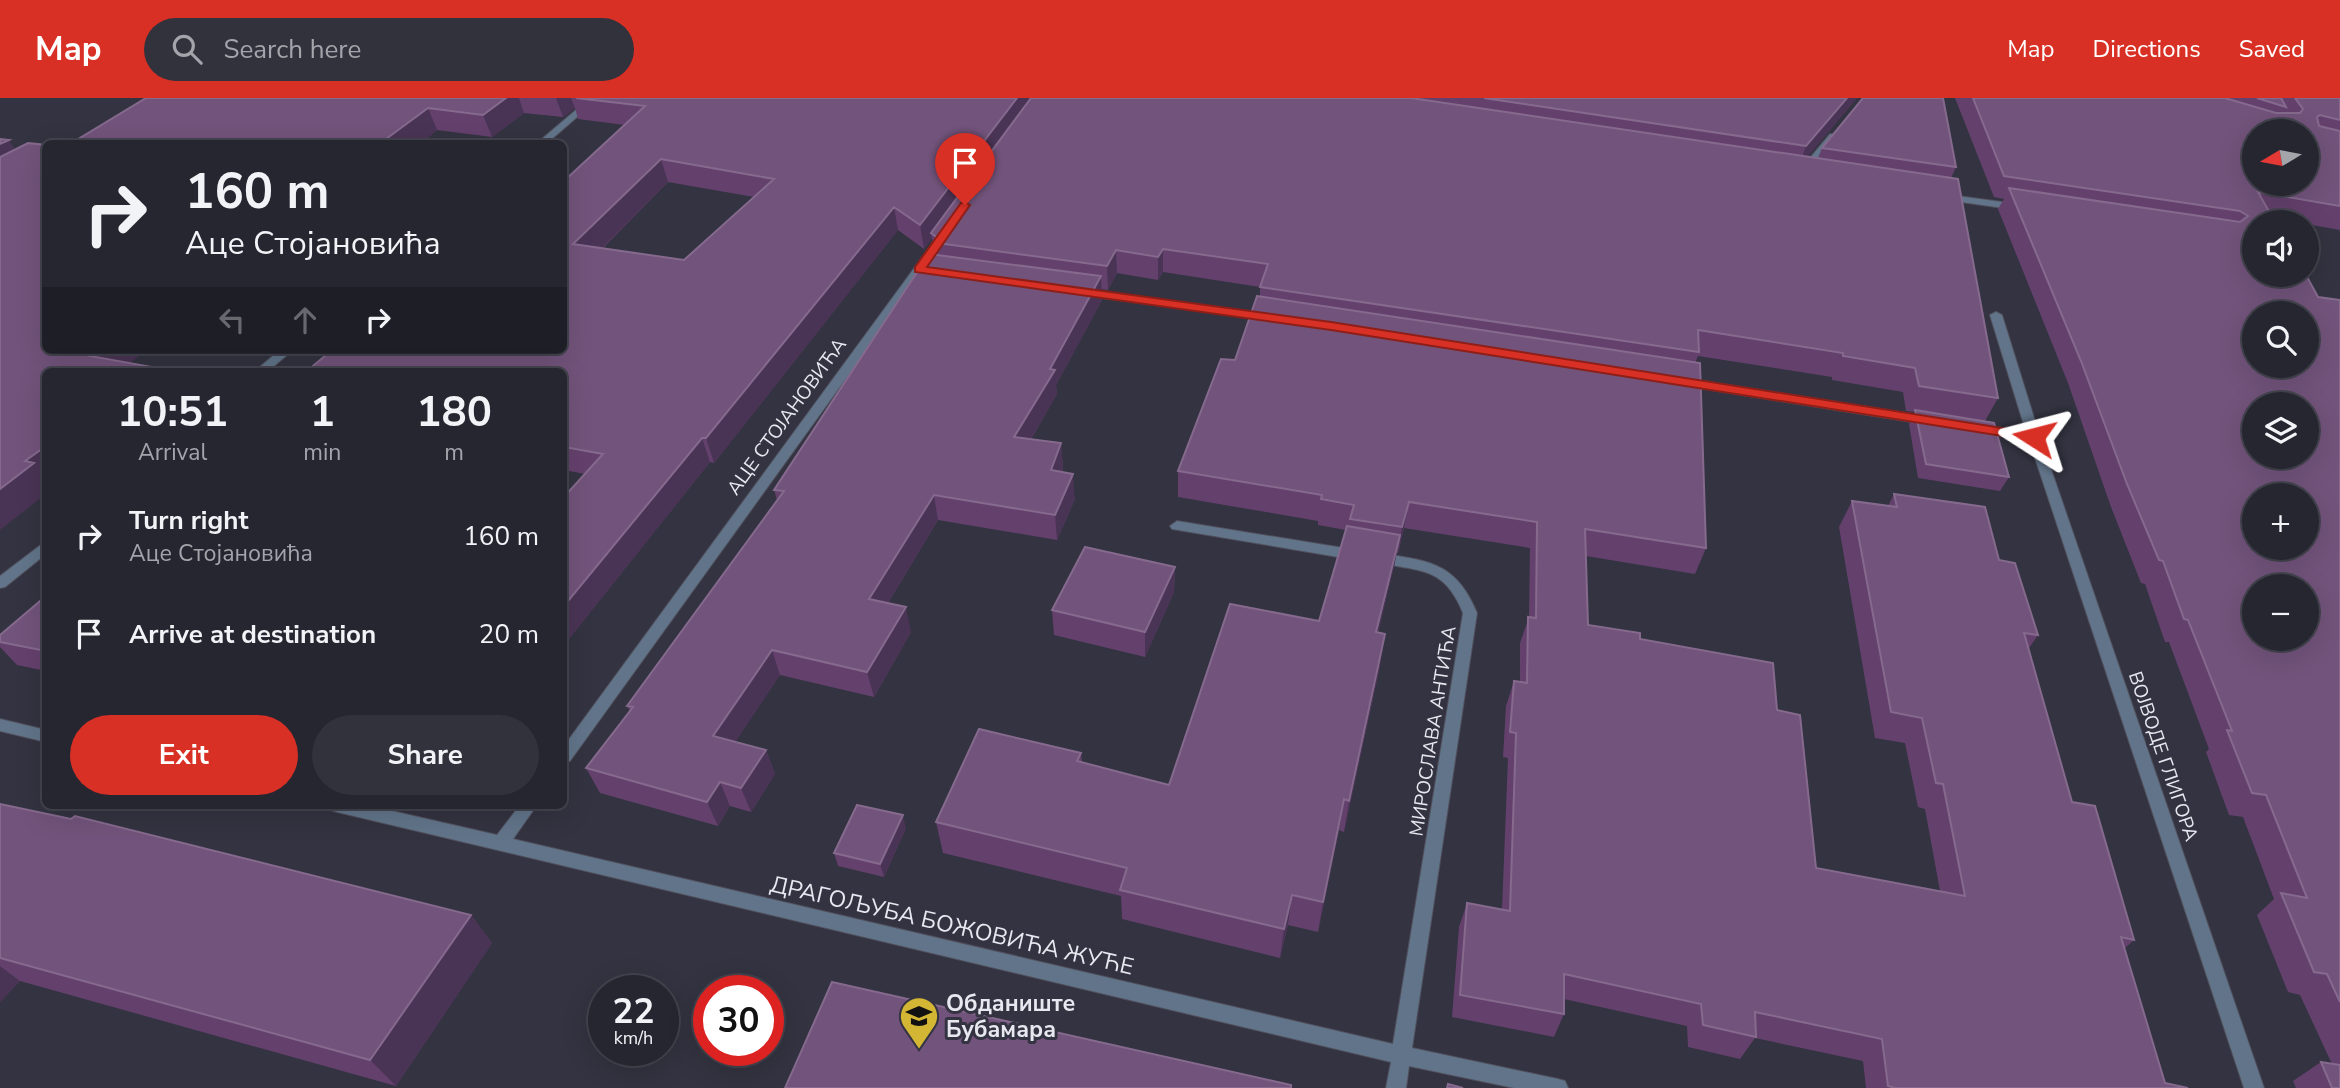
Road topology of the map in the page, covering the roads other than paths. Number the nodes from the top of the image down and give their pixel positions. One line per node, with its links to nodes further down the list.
1 (595, 98): 3 (street)
2 (1844, 123): 5 (street)
3 (545, 140)
4 (1786, 173): 5 (street)
5 (1800, 176): 6 (street)
6 (1814, 177)
7 (1937, 196): 8 (street)
8 (2034, 210)
9 (950, 227): 10 (street, АЦЕ СТОЈАНОВИЋА)
10 (919, 270): 11 (street); 26 (street, АЦЕ СТОЈАНОВИЋА)
11 (933, 272)
12 (1070, 290): 14 (street)
13 (1996, 315): 20 (street, ВОЈВОДЕ ГЛИГОРА)
14 (1276, 318)
15 (282, 354): 16 (street)
16 (265, 368)
17 (1665, 379): 18 (street)
18 (1938, 422)
19 (1966, 426): 20 (street)
20 (2034, 437): 33 (street, ВОЈВОДЕ ГЛИГОРА)
21 (1177, 526): 30 (street, МИРОСЛАВА АНТИЋА)
22 (42, 549): 23 (street)
23 (0, 583)
24 (0, 725): 25 (street)
25 (42, 735)
26 (567, 753)
27 (354, 809): 29 (street, ДРАГОЉУБА БОЖОВИЋА ЖУЋЕ)
28 (525, 809): 29 (street)
29 (500, 844): 30 (street, ДРАГОЉУБА БОЖОВИЋА ЖУЋЕ)
30 (1401, 1055): 31 (street, МИРОСЛАВА АНТИЋА); 32 (street, ДРАГОЉУБА БОЖОВИЋА ЖУЋЕ)
31 (1396, 1088)
32 (1558, 1088)
33 (2254, 1088)

